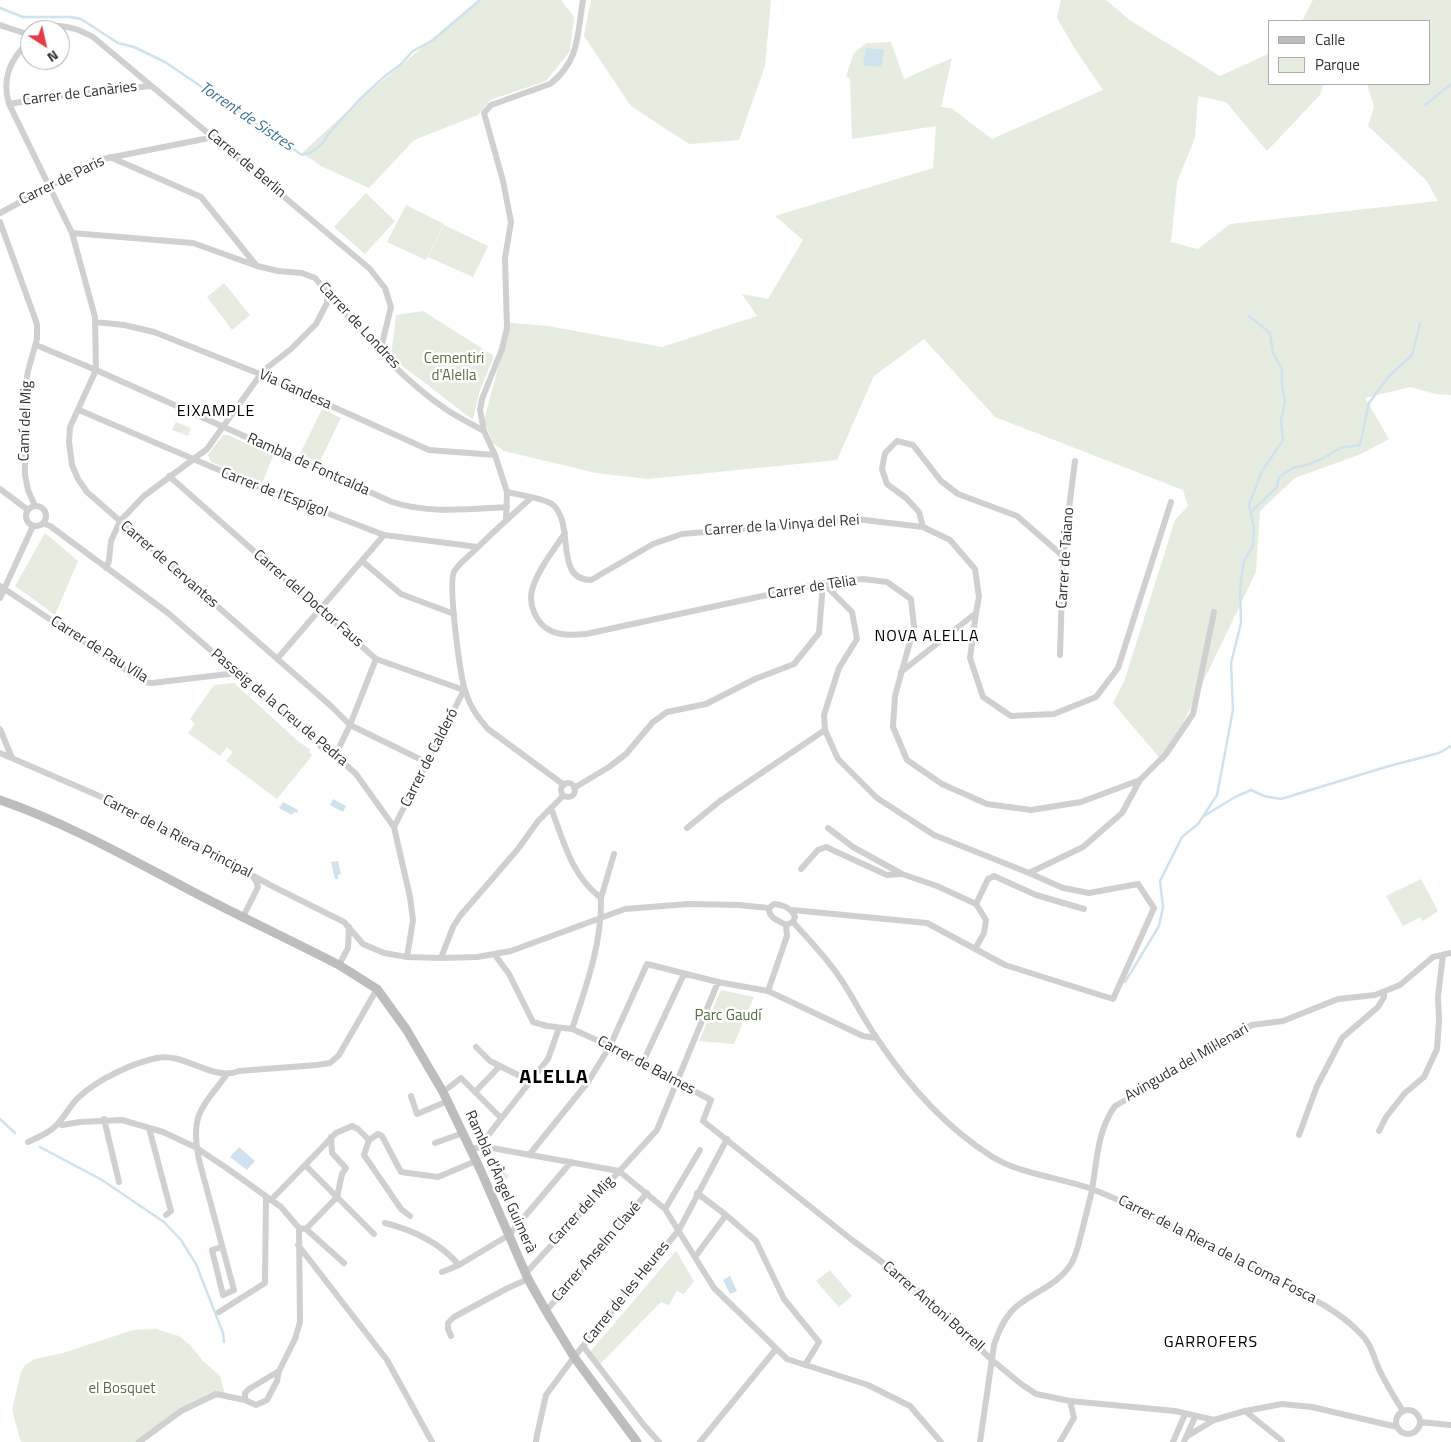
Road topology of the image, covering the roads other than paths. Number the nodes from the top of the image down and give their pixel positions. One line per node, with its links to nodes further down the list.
1 (583, 0): 23 (street)
2 (0, 26): 4 (street)
3 (70, 27): 6 (street, Carrer de Berlin)
4 (20, 32)
5 (20, 52): 7 (street)
6 (152, 86): 7 (street, Carrer de Canàries); 8 (street, Carrer de Berlin)
7 (9, 104): 10 (street)
8 (214, 137): 9 (street, Carrer de Paris); 18 (street, Carrer de Berlin)
9 (110, 157): 10 (street, Carrer de Paris); 14 (street)
10 (49, 185): 11 (street, Carrer de Paris); 13 (street)
11 (0, 212)
12 (0, 222): 17 (street, Camí del Mig)
13 (72, 232): 14 (street, Carrer de Londres); 16 (street)
14 (257, 266): 15 (street, Carrer de Londres)
15 (327, 292): 18 (street, Carrer de Londres); 20 (street)
16 (95, 322): 19 (street); 20 (street, Via Gandesa)
17 (36, 345): 19 (street, Rambla de Fontcalda); 32 (street, Camí del Mig)
18 (380, 352): 23 (street, Carrer de Londres)
19 (96, 370): 21 (street, Carrer de Cervantes); 22 (street, Rambla de Fontcalda)
20 (260, 374): 22 (street); 24 (street, Via Gandesa)
21 (79, 410): 25 (street, Carrer de l'Espígol); 36 (street, Carrer de Cervantes)
22 (223, 427): 25 (street); 33 (street, Rambla de Fontcalda)
23 (484, 431): 24 (street)
24 (495, 455): 29 (street)
25 (193, 460): 27 (street); 41 (street, Carrer de l'Espígol)
26 (1075, 461): 43 (street, Carrer de Taiano)
27 (170, 476): 36 (street); 49 (street, Carrer del Doctor Faus)
28 (0, 489): 34 (street)
29 (507, 492): 30 (street, Carrer de la Vinya del Rei); 33 (street)
30 (531, 498): 35 (street); 40 (street, Carrer de la Vinya del Rei)
31 (1171, 502): 51 (street, Carrer de la Vinya del Rei)
32 (36, 506): 34 (street); 37 (street)
33 (506, 507): 35 (street)
34 (28, 510): 38 (street)
35 (506, 520): 42 (street)
36 (120, 521): 45 (street); 54 (street, Carrer de Cervantes)
37 (43, 523): 38 (street); 45 (street, Passeig de la Creu de Pedra)
38 (33, 526): 47 (street)
39 (923, 527): 40 (street, Carrer de la Vinya del Rei); 43 (street); 51 (street, Carrer de la Vinya del Rei)
40 (565, 533): 46 (street, Carrer de Tèlia)
41 (384, 535): 42 (street, Carrer de l'Espígol); 44 (street)
42 (478, 547): 52 (street)
43 (1063, 556): 53 (street, Carrer de Taiano)
44 (362, 561): 49 (street); 52 (street)
45 (106, 568): 57 (street, Passeig de la Creu de Pedra)
46 (823, 583): 56 (street, Carrer de Tèlia); 63 (street); 70 (street)
47 (2, 587): 48 (street); 57 (street, Carrer de Pau Vila)
48 (0, 598)
49 (320, 609): 54 (street); 55 (street, Carrer del Doctor Faus)
50 (1214, 612): 68 (street, Carrer de Tèlia)
51 (976, 613): 56 (street)
52 (454, 614): 58 (street)
53 (1060, 655)
54 (277, 659): 61 (street, Carrer de Cervantes)
55 (376, 659): 58 (street, Carrer del Doctor Faus); 61 (street)
56 (900, 672): 68 (street, Carrer de Tèlia)
57 (237, 674): 66 (street, Passeig de la Creu de Pedra)
58 (464, 690): 59 (street); 60 (street, Carrer de Calderó)
59 (470, 706): 60 (street); 69 (street)
60 (455, 708): 67 (street, Carrer de Calderó)
61 (350, 725): 66 (street); 67 (street, Carrer de Cervantes)
62 (0, 729): 65 (street)
63 (825, 730): 75 (street); 79 (street)
64 (0, 753): 65 (street, Carrer de la Riera Principal)
65 (12, 758): 80 (street, Carrer de la Riera Principal)
66 (334, 758): 74 (street, Passeig de la Creu de Pedra)
67 (428, 763): 74 (street, Carrer de Calderó)
68 (1140, 780): 79 (street)
69 (564, 785): 70 (street); 71 (street)
70 (574, 788): 71 (street)
71 (564, 796): 73 (street)
72 (0, 800): 89 (main road)
73 (551, 808): 84 (street); 101 (street)
74 (394, 827): 100 (street, Passeig de la Creu de Pedra)
75 (687, 828)
76 (828, 828): 81 (street)
77 (614, 854): 84 (street)
78 (801, 868): 81 (street)
79 (1029, 873): 96 (street)
80 (249, 874): 82 (street); 83 (street, Carrer de la Riera Principal)
81 (902, 874): 85 (street)
82 (258, 887): 83 (street); 89 (street)
83 (274, 887): 93 (street, Carrer de la Riera Principal)
84 (601, 898): 90 (street)
85 (976, 904): 87 (street); 96 (street)
86 (769, 908): 88 (street); 90 (street); 92 (street)
87 (1084, 909)
88 (792, 910): 91 (street); 96 (street)
89 (243, 917): 102 (main road)
90 (602, 918): 98 (street); 109 (street)
91 (793, 922): 92 (street); 110 (street, Carrer de la Riera de la Coma Fosca)
92 (786, 925): 106 (street)
93 (349, 927): 94 (street); 95 (street)
94 (364, 944): 95 (street); 100 (street)
95 (348, 948): 102 (street)
96 (975, 949)
97 (1451, 951): 99 (street, Avinguda del Mil·lenari)
98 (495, 954): 101 (street); 108 (street, Carrer de Balmes)
99 (1443, 955): 107 (street, Avinguda del Mil·lenari); 127 (street)
100 (407, 957): 101 (street)
101 (441, 958)
102 (339, 965): 105 (main road)
103 (684, 974): 104 (street); 111 (street); 113 (street)
104 (718, 982): 106 (street); 117 (street, Carrer del Mig)
105 (378, 989): 115 (street); 118 (main road, Rambla d'Àngel Guimerà)
106 (768, 991): 110 (street)
107 (1384, 992): 129 (street); 144 (street, Avinguda del Mil·lenari)
108 (559, 1028): 109 (street, Carrer de Balmes); 116 (street)
109 (572, 1029): 111 (street, Carrer de Balmes)
110 (876, 1038): 144 (street, Carrer de la Riera de la Coma Fosca)
111 (610, 1046): 113 (street, Carrer de Balmes); 138 (street)
112 (476, 1047): 114 (street)
113 (642, 1064): 117 (street, Carrer de Balmes)
114 (500, 1066): 116 (street); 119 (street)
115 (227, 1074): 125 (street); 135 (street)
116 (531, 1080): 122 (street)
117 (676, 1082): 124 (street, Carrer de Balmes); 142 (street, Carrer del Mig)
118 (443, 1092): 119 (street); 121 (main road, Rambla d'Àngel Guimerà)
119 (475, 1092): 122 (street)
120 (411, 1096): 121 (street)
121 (448, 1102): 128 (main road, Rambla d'Àngel Guimerà)
122 (500, 1118): 136 (street)
123 (104, 1119): 125 (street); 126 (street); 143 (street)
124 (702, 1121): 131 (street, Carrer Antoni Borrell)
125 (59, 1123): 133 (street)
126 (149, 1128): 135 (street); 151 (street)
127 (1379, 1131)
128 (462, 1133): 134 (street); 136 (main road, Rambla d'Àngel Guimerà)
129 (1299, 1134)
130 (332, 1137): 132 (street); 141 (street); 147 (street)
131 (727, 1139): 146 (street, Carrer de les Heures); 171 (street, Carrer Antoni Borrell)
132 (369, 1140): 139 (street); 152 (street)
133 (28, 1142)
134 (435, 1143)
135 (197, 1148): 148 (street); 159 (street)
136 (474, 1148): 138 (street); 139 (main road, Rambla d'Àngel Guimerà)
137 (700, 1150): 149 (street)
138 (529, 1155): 140 (street)
139 (476, 1161): 157 (main road, Rambla d'Àngel Guimerà)
140 (571, 1162): 142 (street); 157 (street)
141 (305, 1165): 147 (street); 148 (street)
142 (619, 1171): 145 (street); 164 (street, Carrer del Mig)
143 (119, 1182)
144 (1092, 1189): 171 (street, Avinguda del Mil·lenari); 177 (street, Carrer de la Riera de la Coma Fosca)
145 (647, 1193): 149 (street); 165 (street, Carrer Anselm Clavé)
146 (697, 1194): 150 (street); 155 (street, Carrer de les Heures)
147 (337, 1197): 154 (street); 156 (street)
148 (269, 1199): 154 (street); 166 (street)
149 (665, 1209): 155 (street)
150 (726, 1215): 160 (street); 172 (street)
151 (166, 1216)
152 (410, 1216)
153 (385, 1224): 162 (street)
154 (302, 1228): 158 (street); 161 (street)
155 (678, 1230): 160 (street); 168 (street, Carrer de les Heures)
156 (374, 1234)
157 (509, 1235): 162 (street); 164 (main road, Rambla d'Àngel Guimerà)
158 (298, 1245): 173 (street); 187 (street)
159 (222, 1247): 159 (street)
160 (695, 1257): 169 (street)
161 (344, 1263)
162 (459, 1265): 163 (street)
163 (442, 1272)
164 (527, 1276): 165 (main road, Rambla d'Àngel Guimerà); 167 (street)
165 (546, 1311): 170 (main road, Rambla d'Àngel Guimerà)
166 (219, 1312)
167 (451, 1336)
168 (583, 1346): 170 (street, Carrer de les Heures); 189 (street)
169 (776, 1349): 172 (street); 190 (street)
170 (574, 1356): 184 (street, Carrer de les Heures); 188 (main road, Rambla d'Àngel Guimerà)
171 (992, 1360): 175 (street, Carrer Antoni Borrell); 192 (street, Avinguda del Mil·lenari)
172 (805, 1365): 191 (street)
173 (279, 1371): 174 (street); 174 (street)
174 (245, 1400): 186 (street)
175 (1070, 1400): 178 (street, Carrer Antoni Borrell); 193 (street)
176 (1245, 1411): 180 (street); 183 (street); 195 (street)
177 (1403, 1411): 181 (street); 183 (street)
178 (1185, 1414): 179 (street, Carrer Antoni Borrell); 194 (street)
179 (1195, 1417): 180 (street, Carrer Antoni Borrell); 185 (street)
180 (1214, 1420): 185 (street)
181 (1420, 1422): 182 (street); 183 (street)
182 (1451, 1425)
183 (1397, 1427)
184 (536, 1438)
185 (1185, 1439)
186 (139, 1442)
187 (432, 1442)
188 (636, 1442)
189 (659, 1442)
190 (700, 1442)
191 (940, 1442)
192 (980, 1442)
193 (1060, 1442)
194 (1174, 1442)
195 (1282, 1442)

